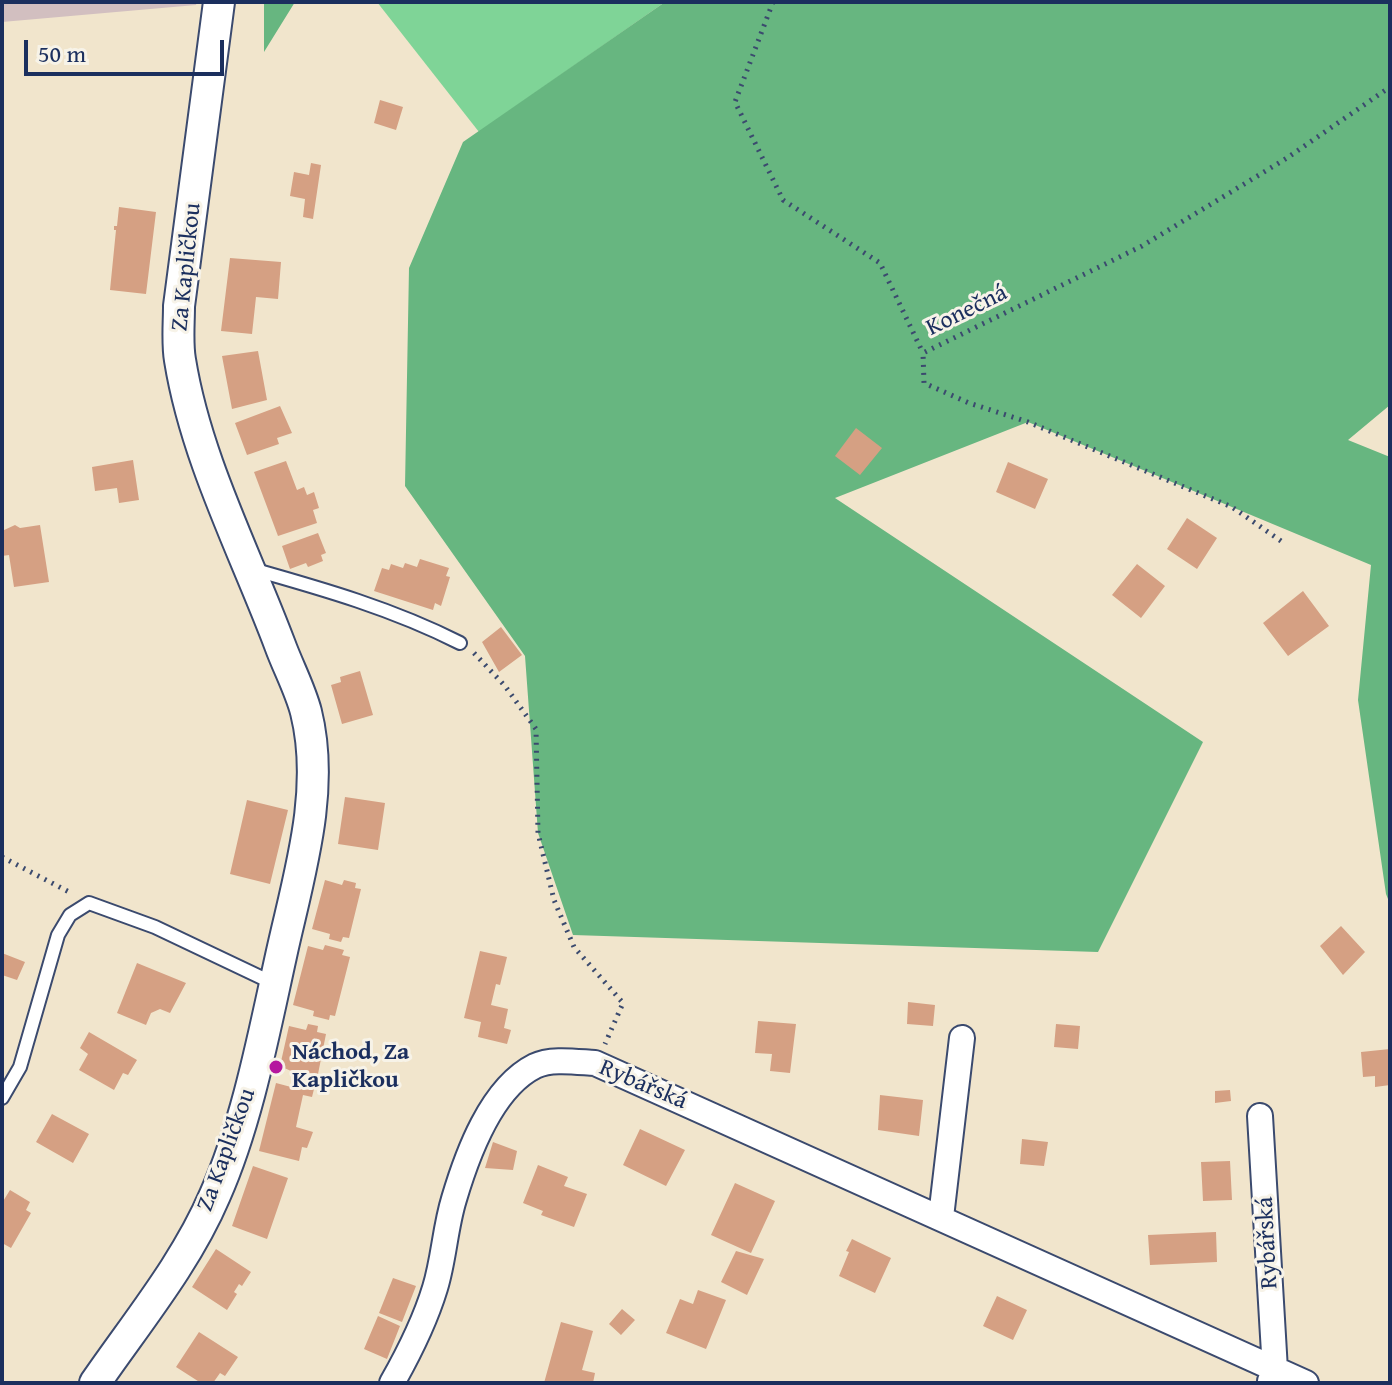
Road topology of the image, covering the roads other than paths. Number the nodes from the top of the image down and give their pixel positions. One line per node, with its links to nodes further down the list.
1 (219, 2): 2 (street, Za Kapličkou)
2 (251, 569): 3 (lane); 4 (street, Za Kapličkou)
3 (460, 643)
4 (275, 984): 6 (lane); 10 (street, Za Kapličkou)
5 (962, 1038): 8 (street)
6 (2, 1098)
7 (1260, 1116): 9 (street, Rybářská)
8 (941, 1217): 9 (street, Rybářská); 11 (street, Rybářská)
9 (1272, 1376): 12 (street, Rybářská)
10 (95, 1383)
11 (392, 1383)
12 (1306, 1383)

